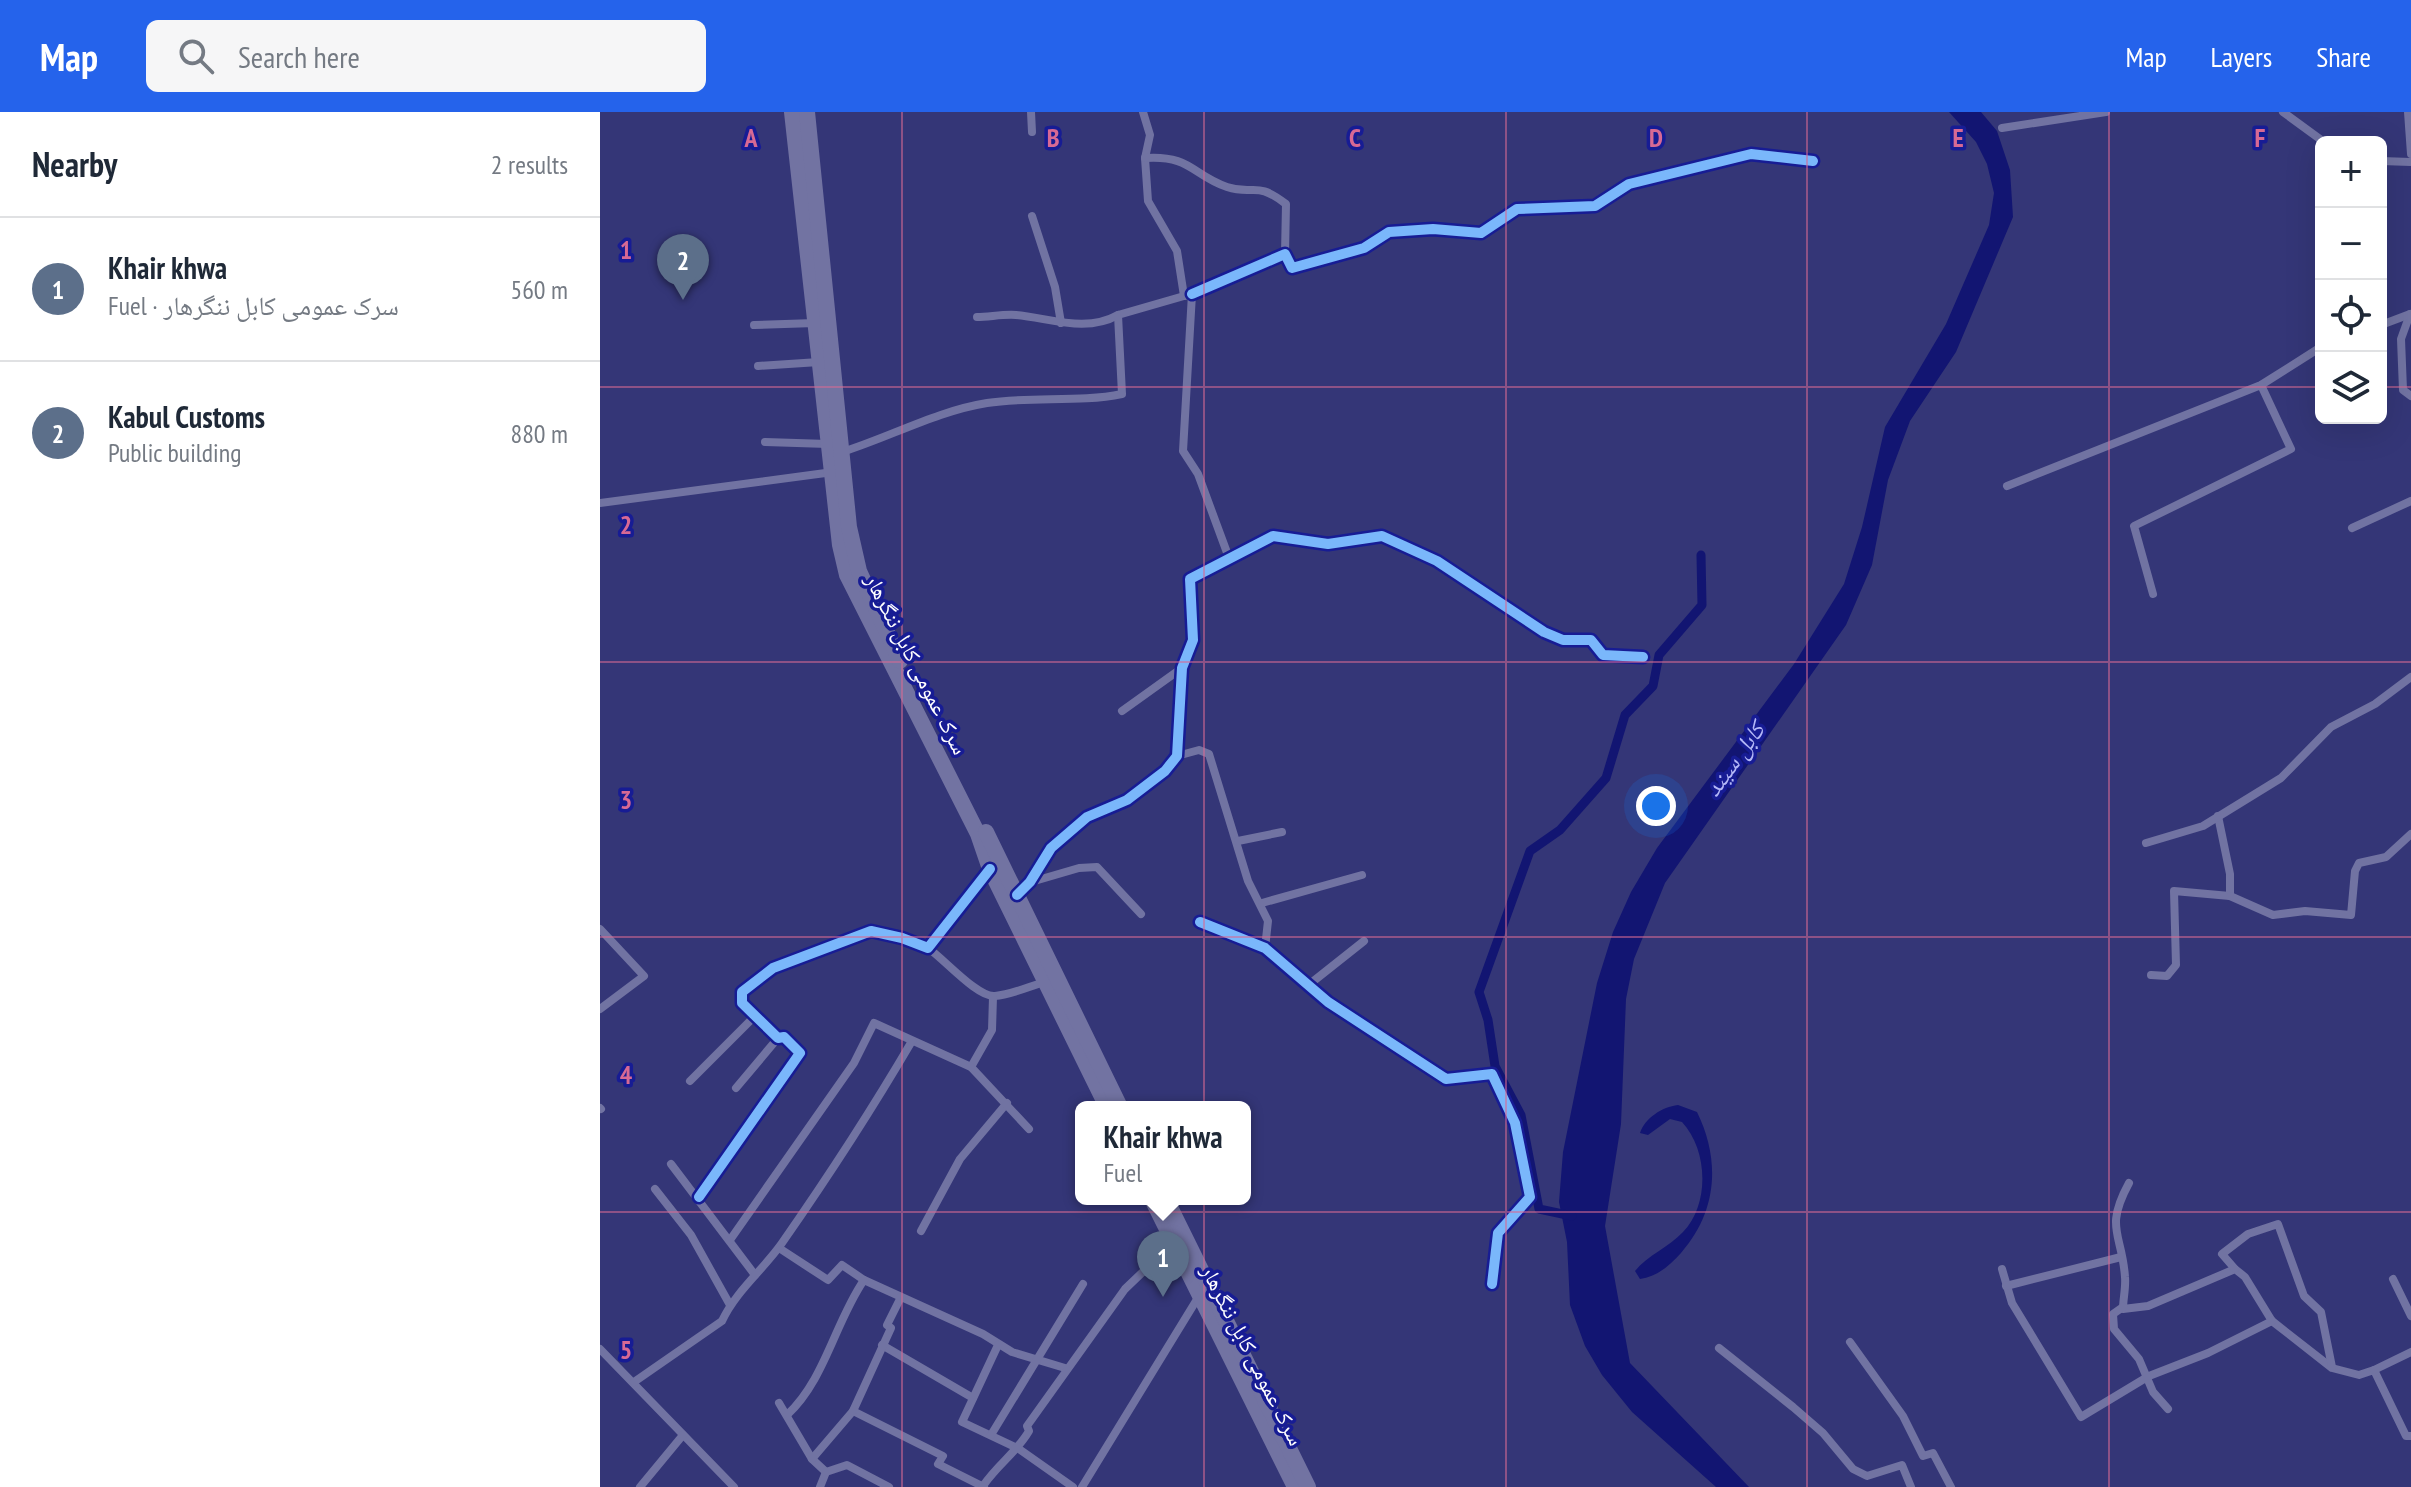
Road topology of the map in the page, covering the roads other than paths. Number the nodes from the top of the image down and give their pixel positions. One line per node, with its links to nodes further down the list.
1 (792, 112): 22 (highway, سرک عمومی کابل ننگرهار)
2 (807, 112): 32 (highway, سرک عمومی کابل ننگرهار)
3 (1031, 112): 9 (street)
4 (1143, 112): 12 (street)
5 (2106, 112): 8 (street)
6 (2283, 112): 10 (street)
7 (2408, 112): 11 (street)
8 (2002, 128)
9 (1032, 132)
10 (2316, 136)
11 (2411, 154)
12 (1145, 158): 17 (street); 18 (street)
13 (1813, 161): 17 (street)
14 (2387, 161): 15 (street)
15 (2411, 162)
16 (1032, 216): 23 (street)
17 (1285, 254): 18 (street)
18 (1188, 295): 20 (street); 38 (street)
19 (2411, 313): 24 (street); 30 (street)
20 (1118, 315): 23 (street); 32 (street)
21 (977, 317): 23 (street)
22 (815, 323): 25 (street); 27 (highway, سرک عمومی کابل ننگرهار)
23 (1061, 323)
24 (2387, 323)
25 (754, 325)
26 (2315, 351): 29 (street)
27 (820, 362): 28 (street); 32 (highway, سرک عمومی کابل ننگرهار)
28 (758, 366)
29 (2261, 385): 34 (street); 39 (street)
30 (2411, 396)
31 (765, 442): 32 (street)
32 (835, 448): 33 (highway, سرک عمومی کابل ننگرهار)
33 (837, 471): 36 (street); 50 (highway, سرک عمومی کابل ننگرهار); 53 (highway, سرک عمومی کابل ننگرهار)
34 (2007, 486)
35 (2411, 501): 37 (street)
36 (600, 503)
37 (2352, 528)
38 (1229, 558): 40 (street); 41 (street)
39 (2153, 594)
40 (1643, 657)
41 (1182, 668): 43 (street); 44 (street)
42 (2411, 677): 45 (street)
43 (1122, 711)
44 (1177, 756): 48 (street); 52 (street)
45 (2218, 816): 49 (street); 54 (street)
46 (1282, 832): 48 (street)
47 (2411, 834): 54 (street)
48 (1238, 841): 55 (street)
49 (2146, 843)
50 (990, 869): 60 (street); 63 (highway, سرک عمومی کابل ننگرهار)
51 (1362, 875): 55 (street)
52 (1030, 882): 53 (street); 56 (street)
53 (1017, 895): 74 (highway, سرک عمومی کابل ننگرهار)
54 (2230, 896): 62 (street)
55 (1262, 903): 61 (street)
56 (1141, 914)
57 (1200, 922): 61 (street)
58 (600, 929): 66 (street)
59 (1364, 941): 64 (street)
60 (928, 948): 65 (street); 67 (street)
61 (1265, 948): 64 (street)
62 (2151, 975)
63 (1045, 982): 65 (street); 73 (highway, سرک عمومی کابل ننگرهار)
64 (1306, 987): 94 (street)
65 (993, 997): 70 (street)
66 (600, 1009)
67 (756, 1015): 68 (street); 71 (street)
68 (778, 1038): 72 (street); 80 (street)
69 (912, 1041): 70 (street); 84 (street); 86 (street)
70 (971, 1067): 75 (street)
71 (690, 1081)
72 (736, 1088)
73 (1104, 1101)
74 (1117, 1101)
75 (1007, 1103): 76 (street); 83 (street)
76 (1029, 1129)
77 (671, 1164): 80 (street)
78 (2129, 1183): 87 (street)
79 (655, 1189): 98 (street)
80 (699, 1197): 84 (street)
81 (1155, 1205): 85 (highway, سرک عمومی کابل ننگرهار)
82 (1169, 1205): 133 (highway, سرک عمومی کابل ننگرهار)
83 (921, 1231)
84 (730, 1240): 90 (street)
85 (1173, 1243): 96 (highway, سرک عمومی کابل ننگرهار); 109 (street)
86 (779, 1248): 90 (street); 92 (street)
87 (2121, 1257): 95 (street); 99 (street)
88 (2002, 1269): 95 (street)
89 (2235, 1269): 99 (street); 101 (street); 110 (street)
90 (755, 1275): 98 (street)
91 (2393, 1279): 100 (street)
92 (864, 1280): 97 (street); 118 (street)
93 (1083, 1284): 108 (street)
94 (1492, 1284)
95 (2006, 1286): 112 (street)
96 (1199, 1296): 131 (street); 132 (highway, سرک عمومی کابل ننگرهار)
97 (901, 1297): 103 (street); 104 (street)
98 (730, 1305): 113 (street)
99 (2123, 1307): 112 (street)
100 (2411, 1316)
101 (2272, 1321): 110 (street); 112 (street)
102 (1850, 1342): 135 (street)
103 (882, 1345): 114 (street); 117 (street)
104 (998, 1345): 108 (street); 114 (street)
105 (1719, 1348): 134 (street)
106 (600, 1349): 113 (street)
107 (2411, 1352): 111 (street)
108 (1037, 1358): 109 (street); 120 (street)
109 (1065, 1368): 122 (street)
110 (2332, 1368): 111 (street)
111 (2374, 1370): 121 (street)
112 (2149, 1376): 116 (street)
113 (634, 1382): 119 (street)
114 (973, 1398): 120 (street)
115 (779, 1403): 118 (street)
116 (2168, 1409)
117 (853, 1411): 123 (street); 126 (street)
118 (787, 1415): 123 (street)
119 (683, 1435): 125 (street); 127 (street)
120 (991, 1435): 122 (street)
121 (2411, 1436)
122 (1019, 1449): 126 (street); 130 (street)
123 (812, 1459): 124 (street)
124 (826, 1472): 128 (street); 129 (street)
125 (733, 1486)
126 (984, 1486)
127 (640, 1487)
128 (820, 1487)
129 (889, 1487)
130 (1073, 1487)
131 (1082, 1487)
132 (1295, 1487)
133 (1308, 1487)
134 (1911, 1487)
135 (1951, 1487)

